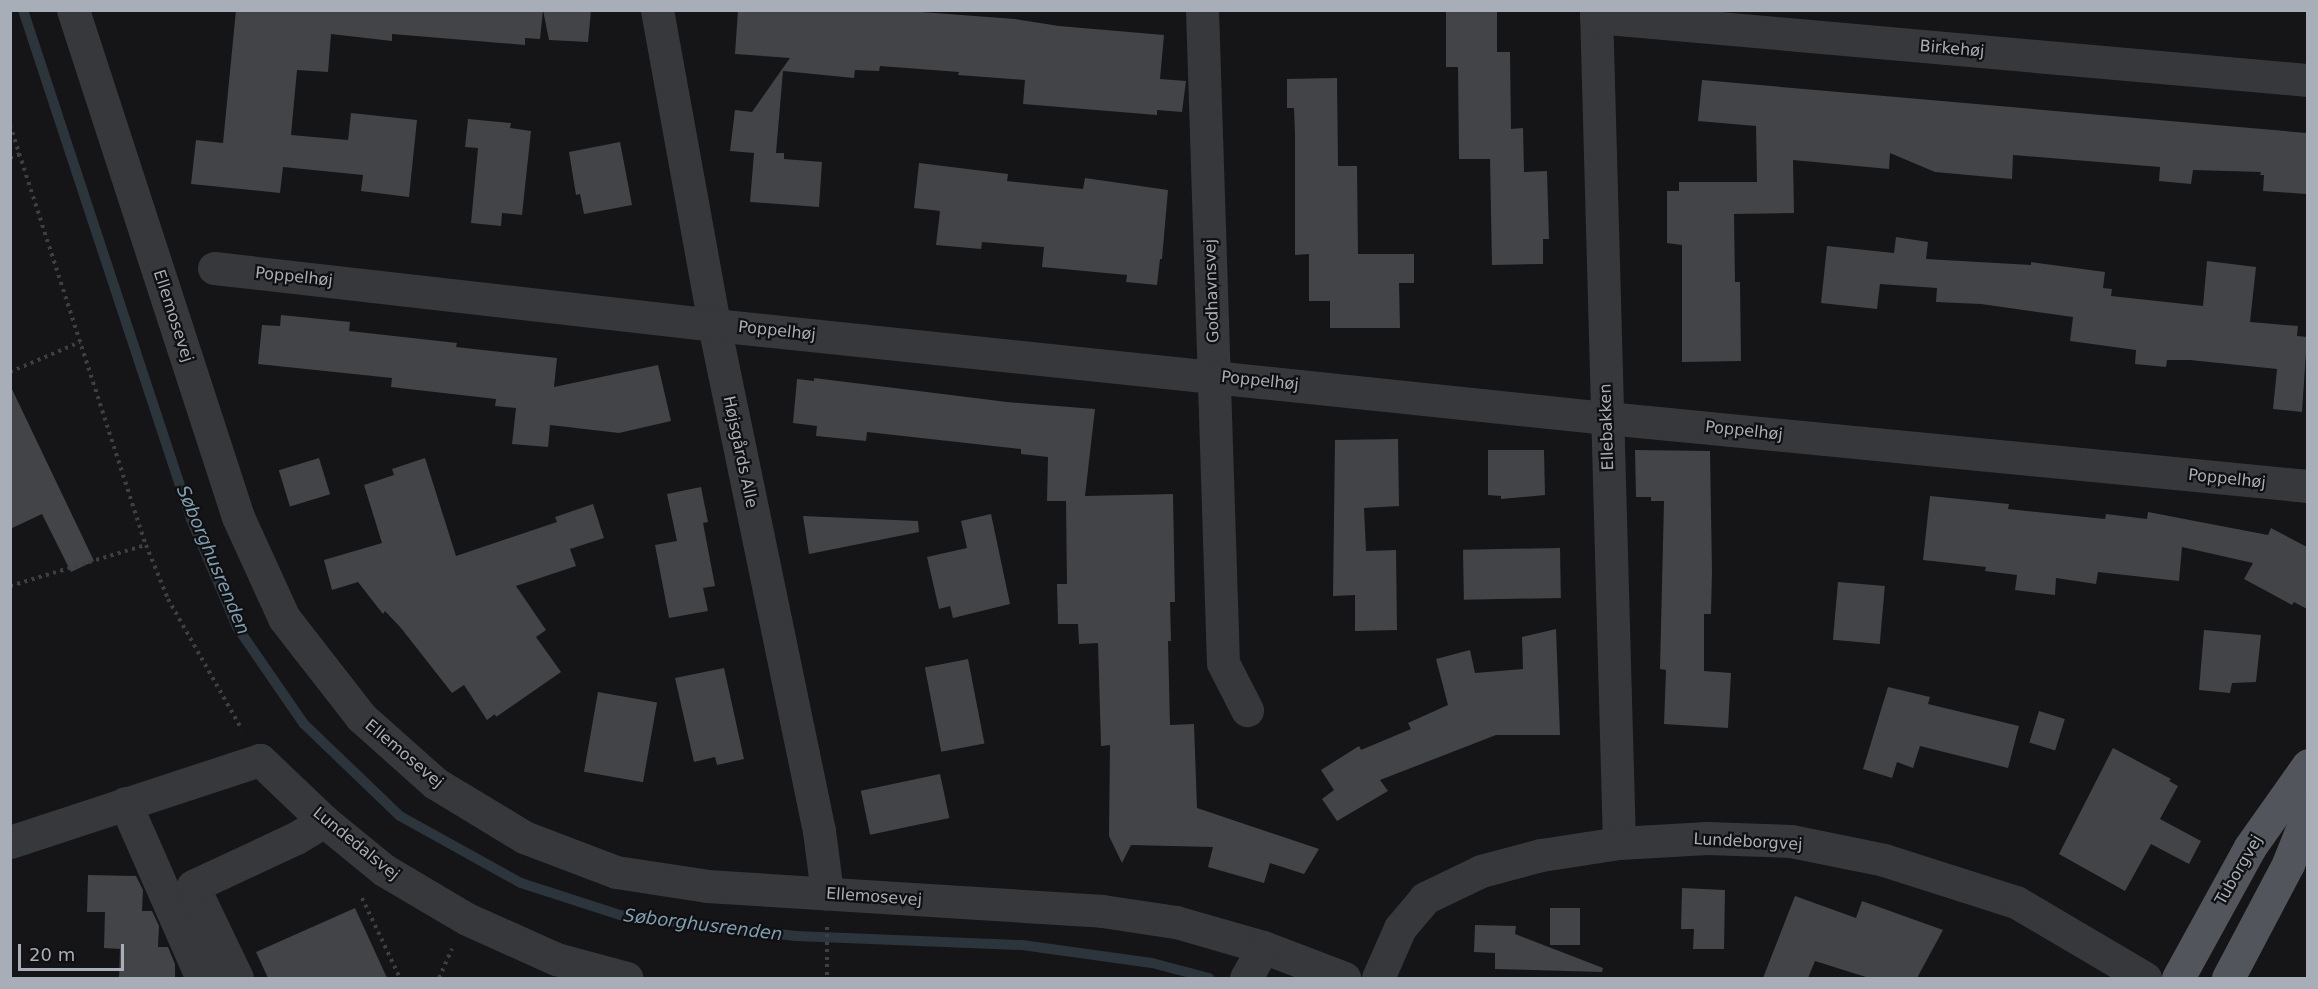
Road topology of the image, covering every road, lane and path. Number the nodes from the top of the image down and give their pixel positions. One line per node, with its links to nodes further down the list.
1 (73, 10): 27 (street, Ellemosevej)
2 (657, 10): 10 (street, Højsgårds Alle)
3 (1202, 10): 13 (street, Godhavnsvej)
4 (1596, 14): 5 (street, Birkehøj); 14 (street, Ellebakken)
5 (2307, 80)
6 (10, 125): 7 (path)
7 (20, 154): 8 (path); 11 (path)
8 (10, 158)
9 (214, 268): 10 (street, Poppelhøj)
10 (714, 325): 13 (street, Poppelhøj); 27 (street, Højsgårds Alle)
11 (80, 342): 12 (path); 16 (path)
12 (10, 372)
13 (1215, 376): 14 (street, Poppelhøj); 18 (street, Godhavnsvej)
14 (1607, 418): 15 (street, Poppelhøj); 25 (street, Ellebakken)
15 (2307, 486)
16 (146, 545): 17 (path); 19 (path)
17 (10, 586)
18 (1247, 710)
19 (260, 760): 21 (street); 23 (street, Lundedalsvej)
20 (2307, 765): 38 (main road, Tuborgvej)
21 (125, 803): 24 (street); 29 (street)
22 (2307, 814): 39 (main road)
23 (324, 820): 30 (street); 32 (street, Lundedalsvej)
24 (10, 842)
25 (1619, 843): 36 (street, Lundeborgvej); 37 (street, Lundeborgvej)
26 (358, 891): 31 (path)
27 (827, 894): 28 (street, Ellemosevej); 33 (path)
28 (1263, 948): 34 (street); 35 (street)
29 (202, 978)
30 (237, 978)
31 (400, 978)
32 (627, 978)
33 (827, 978)
34 (1246, 978)
35 (1344, 978)
36 (1378, 978)
37 (2145, 978)
38 (2178, 978)
39 (2228, 978)

